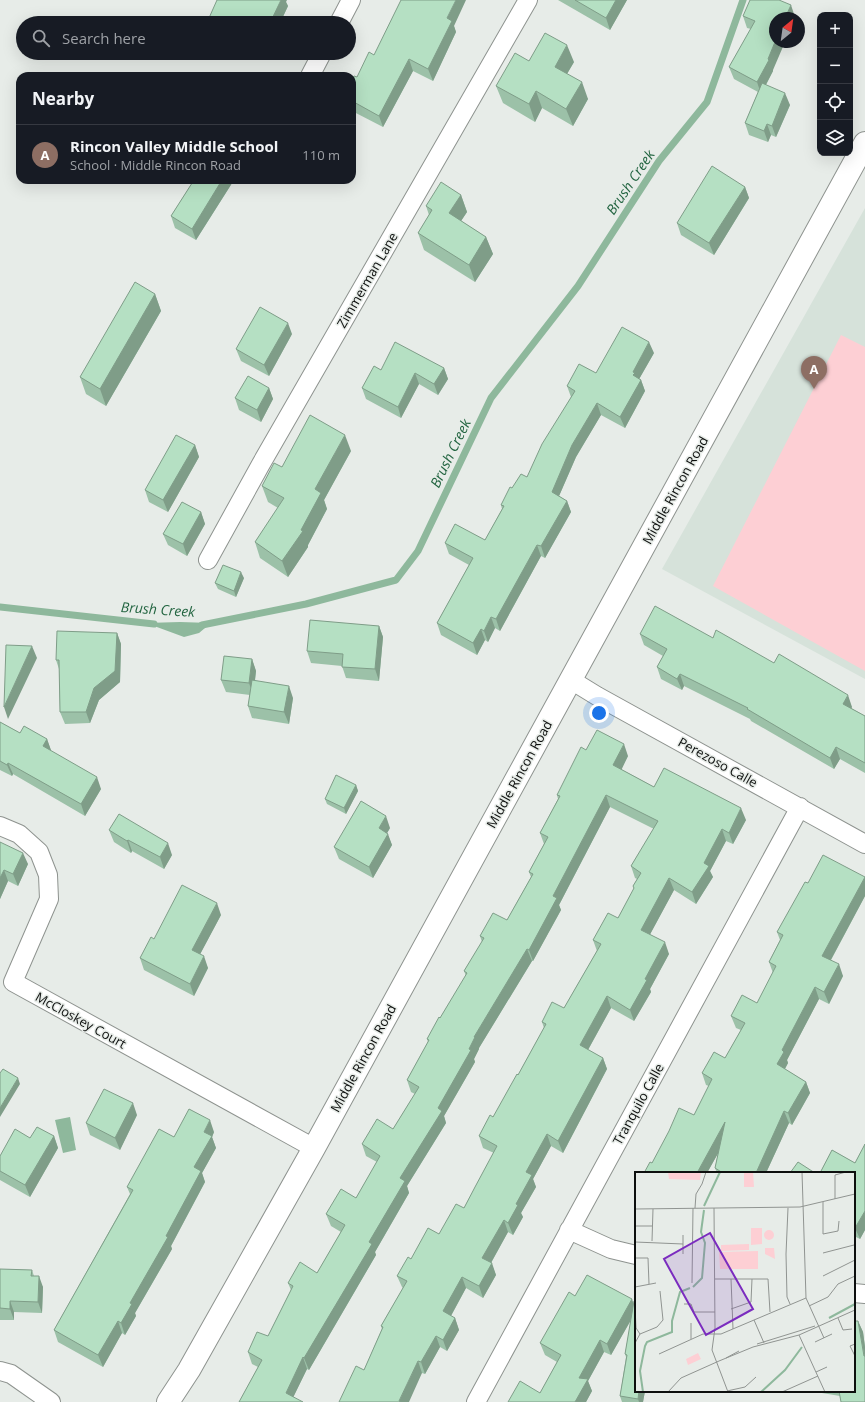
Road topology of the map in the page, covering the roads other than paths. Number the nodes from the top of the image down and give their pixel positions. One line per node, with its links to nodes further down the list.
1 (351, 0): 3 (street)
2 (528, 0): 7 (street, Zimmerman Lane)
3 (342, 16)
4 (318, 60): 5 (street)
5 (312, 72)
6 (865, 143): 8 (street, Middle Rincon Road)
7 (208, 560)
8 (571, 680): 9 (street, Perezoso Calle); 12 (street, Middle Rincon Road)
9 (800, 807): 11 (street, Perezoso Calle); 13 (street, Tranquilo Calle)
10 (0, 826): 12 (street, McCloskey Court)
11 (865, 844)
12 (314, 1148): 19 (street, Middle Rincon Road)
13 (569, 1230): 14 (street); 20 (street, Tranquilo Calle)
14 (635, 1255)
15 (855, 1293): 16 (street)
16 (865, 1294)
17 (0, 1371): 18 (street)
18 (51, 1402)
19 (168, 1402)
20 (476, 1402)

